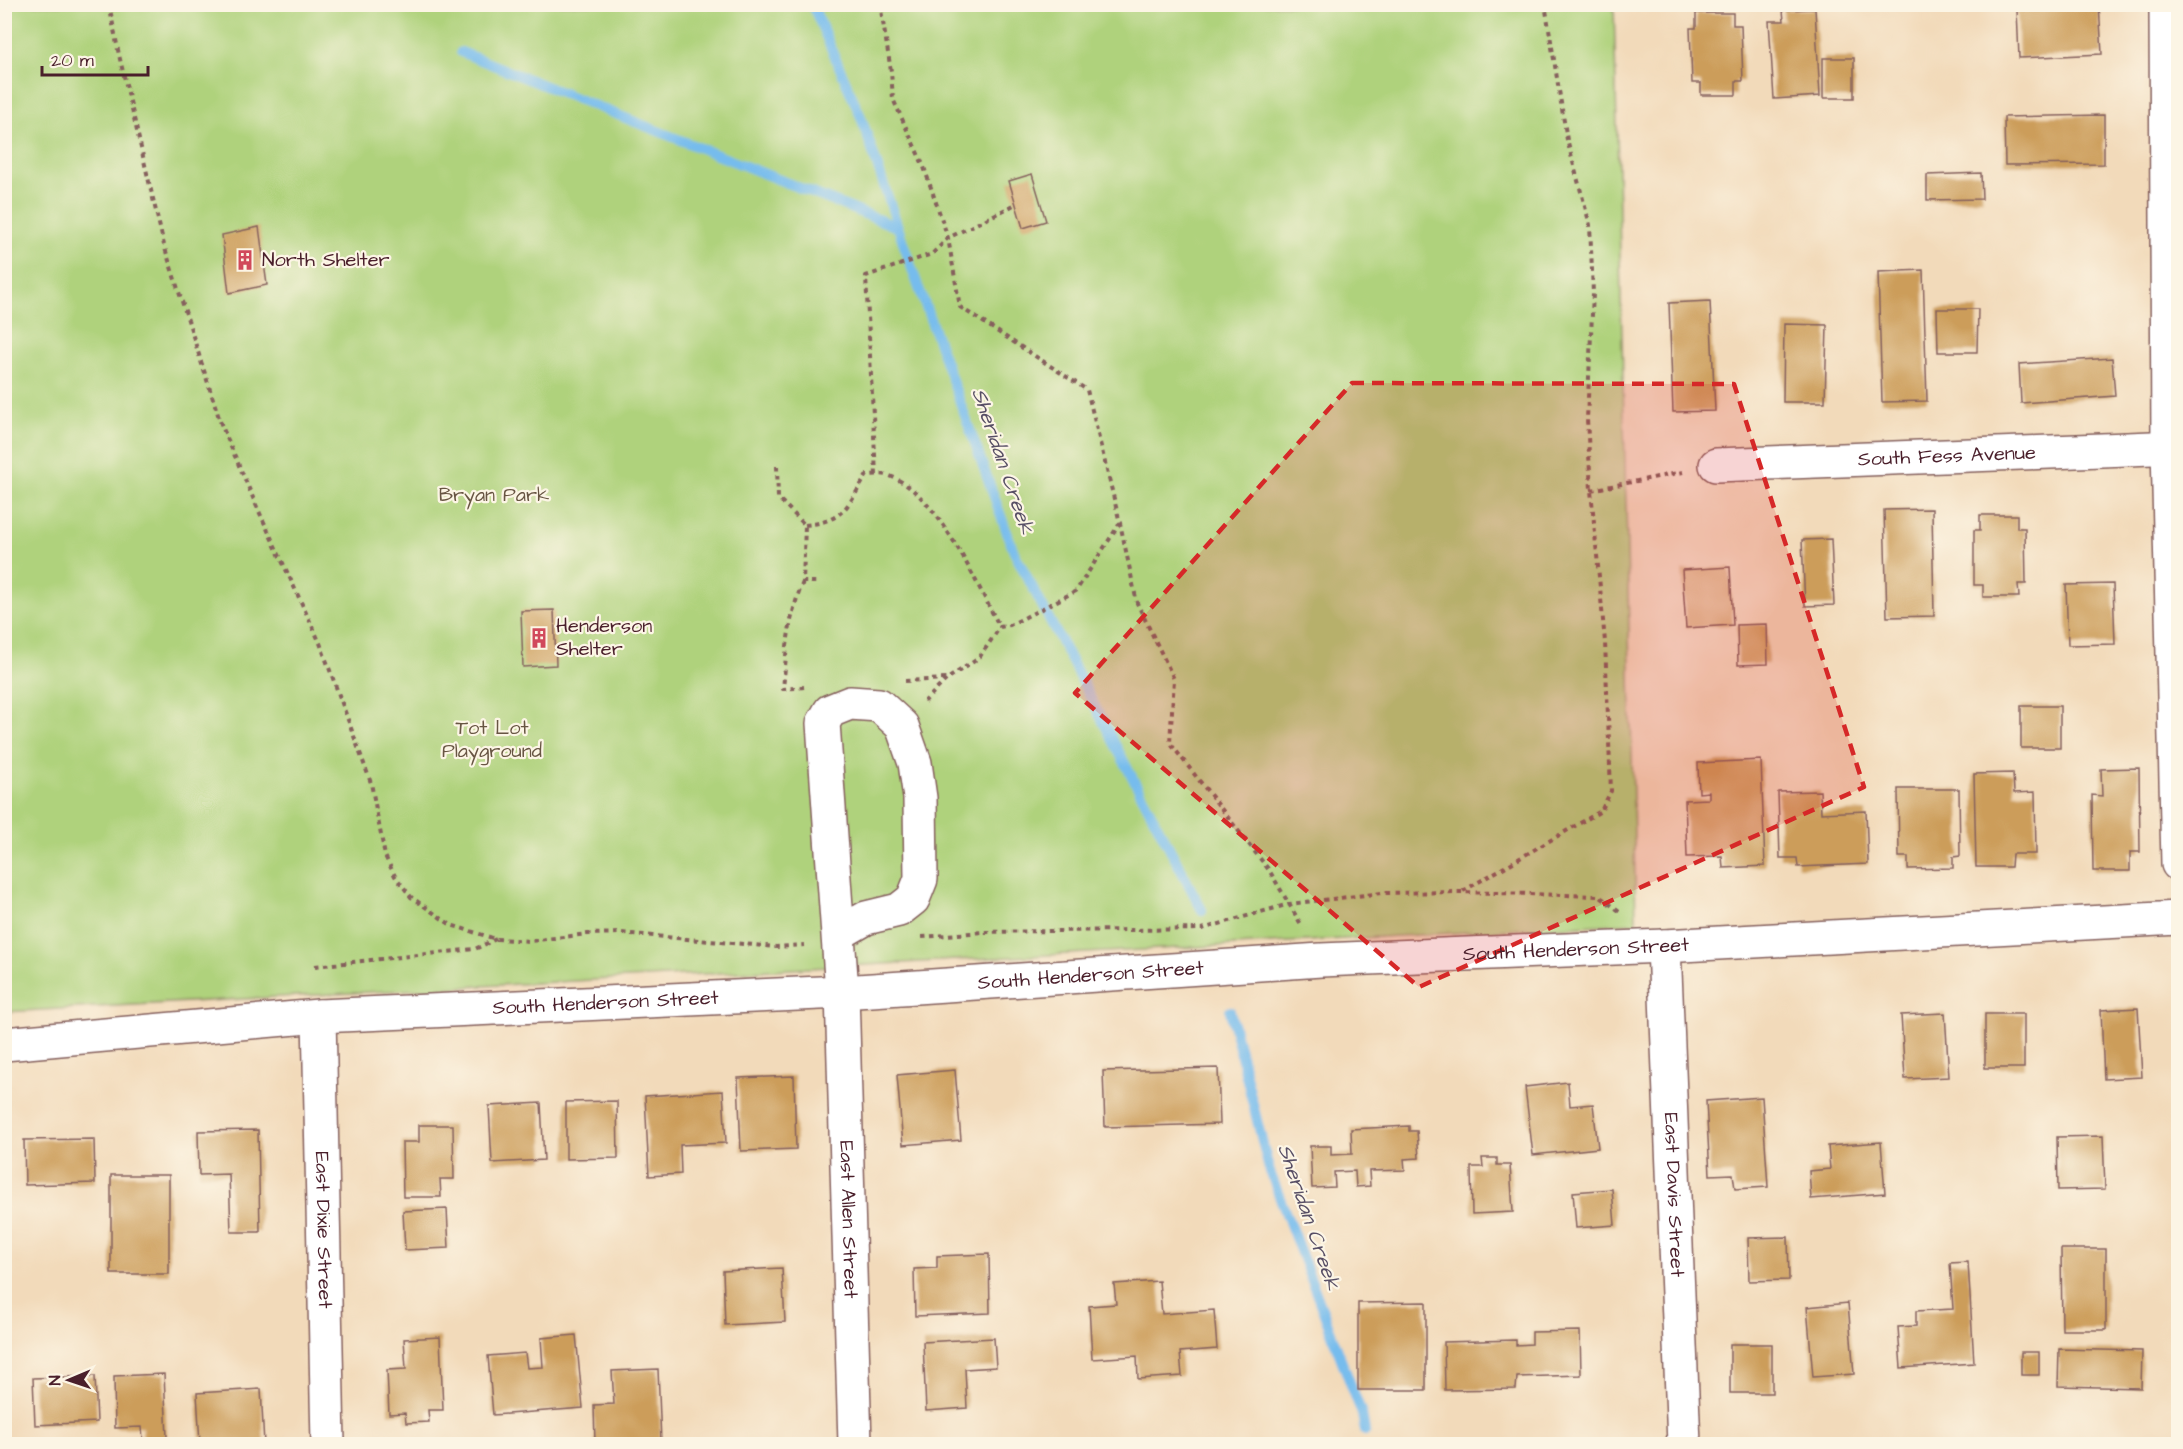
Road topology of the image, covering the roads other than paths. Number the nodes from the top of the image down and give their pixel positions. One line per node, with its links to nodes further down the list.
1 (2166, 4): 2 (street)
2 (2173, 447): 3 (street, South Fess Avenue); 4 (street)
3 (1716, 465)
4 (2178, 864)
5 (834, 884): 6 (street); 6 (street, East Allen Street); 8 (street, East Allen Street)
6 (889, 912): 8 (street, East Allen Street)
7 (2178, 918): 9 (street, South Henderson Street)
8 (838, 934): 10 (street, East Allen Street)
9 (1664, 946): 10 (street, South Henderson Street); 15 (street, East Davis Street)
10 (842, 992): 11 (street, South Henderson Street); 14 (street, East Allen Street)
11 (319, 1016): 12 (street, South Henderson Street); 13 (street, East Dixie Street)
12 (4, 1044)
13 (328, 1444)
14 (855, 1444)
15 (1684, 1444)

